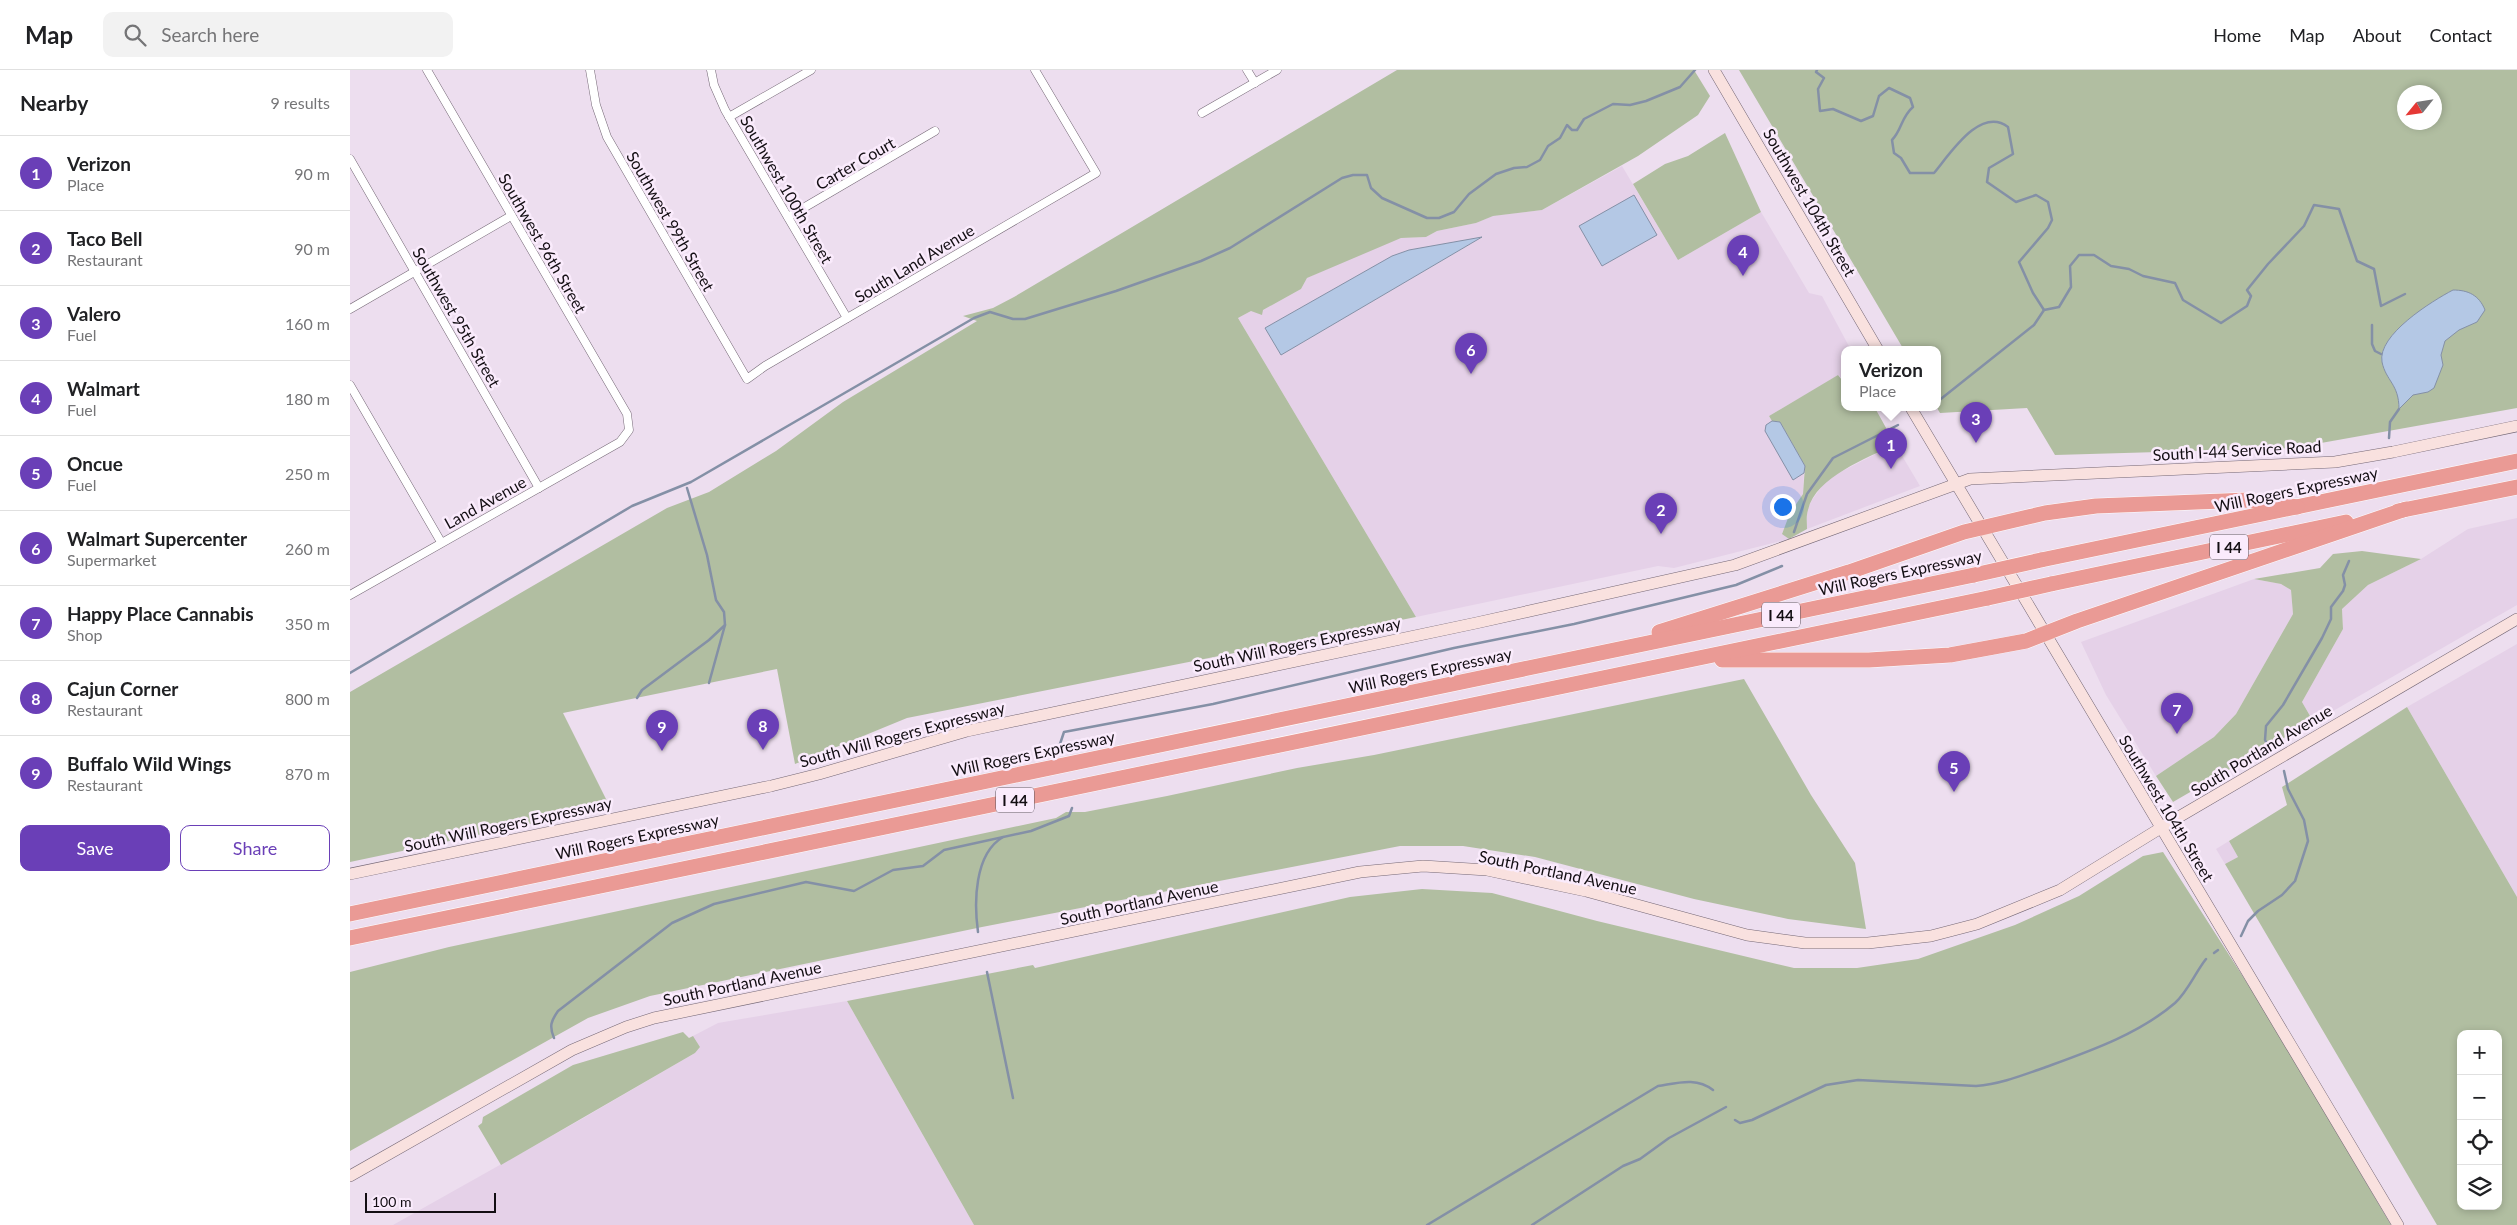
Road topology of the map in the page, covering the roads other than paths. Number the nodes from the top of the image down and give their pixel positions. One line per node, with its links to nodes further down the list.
1 (427, 70): 14 (street, Southwest 96th Street)
2 (590, 70): 20 (street, Southwest 99th Street)
3 (711, 70): 11 (street, Southwest 100th Street)
4 (811, 70): 11 (street)
5 (1035, 70): 18 (street, South Land Avenue)
6 (1247, 70): 9 (street)
7 (1277, 70): 9 (street)
8 (1714, 70): 19 (main road, Southwest 104th Street)
9 (1255, 83): 10 (street)
10 (1202, 113)
11 (730, 118): 15 (street, Southwest 100th Street)
12 (935, 131): 15 (street, Carter Court)
13 (350, 159): 16 (street, Southwest 95th Street)
14 (511, 216): 16 (street); 24 (street, Southwest 96th Street)
15 (788, 217): 18 (street, Southwest 100th Street)
16 (415, 272): 17 (street); 28 (street, Southwest 95th Street)
17 (350, 309)
18 (847, 318): 20 (street, South Land Avenue)
19 (1876, 346)
20 (748, 379)
21 (350, 384): 32 (street)
22 (1913, 411): 26 (main road, Southwest 104th Street)
23 (2517, 426): 26 (main road, South I-44 Service Road)
24 (629, 430): 28 (street, Land Avenue)
25 (2517, 461): 29 (highway, Will Rogers Expressway / I 44)
26 (1956, 484): 31 (main road, Southwest 104th Street); 39 (main road, South Will Rogers Expressway)
27 (2517, 487): 30 (highway, I 44)
28 (539, 488): 32 (street, Land Avenue)
29 (2297, 507): 31 (highway); 36 (highway, Will Rogers Expressway / I 44, bridge)
30 (2406, 510): 35 (highway); 37 (highway, I 44, bridge)
31 (1982, 528): 35 (main road, Southwest 104th Street); 36 (highway)
32 (441, 542): 33 (street, Land Avenue)
33 (350, 595)
34 (2517, 619): 38 (main road, South Portland Avenue)
35 (2045, 635): 37 (highway); 38 (main road, Southwest 104th Street)
36 (1589, 655): 40 (highway, Will Rogers Expressway / I 44)
37 (1680, 662): 41 (highway, I 44)
38 (2160, 828): 42 (main road, South Portland Avenue); 43 (main road, Southwest 104th Street)
39 (350, 874)
40 (350, 914)
41 (350, 938)
42 (350, 1176)
43 (2398, 1225)

